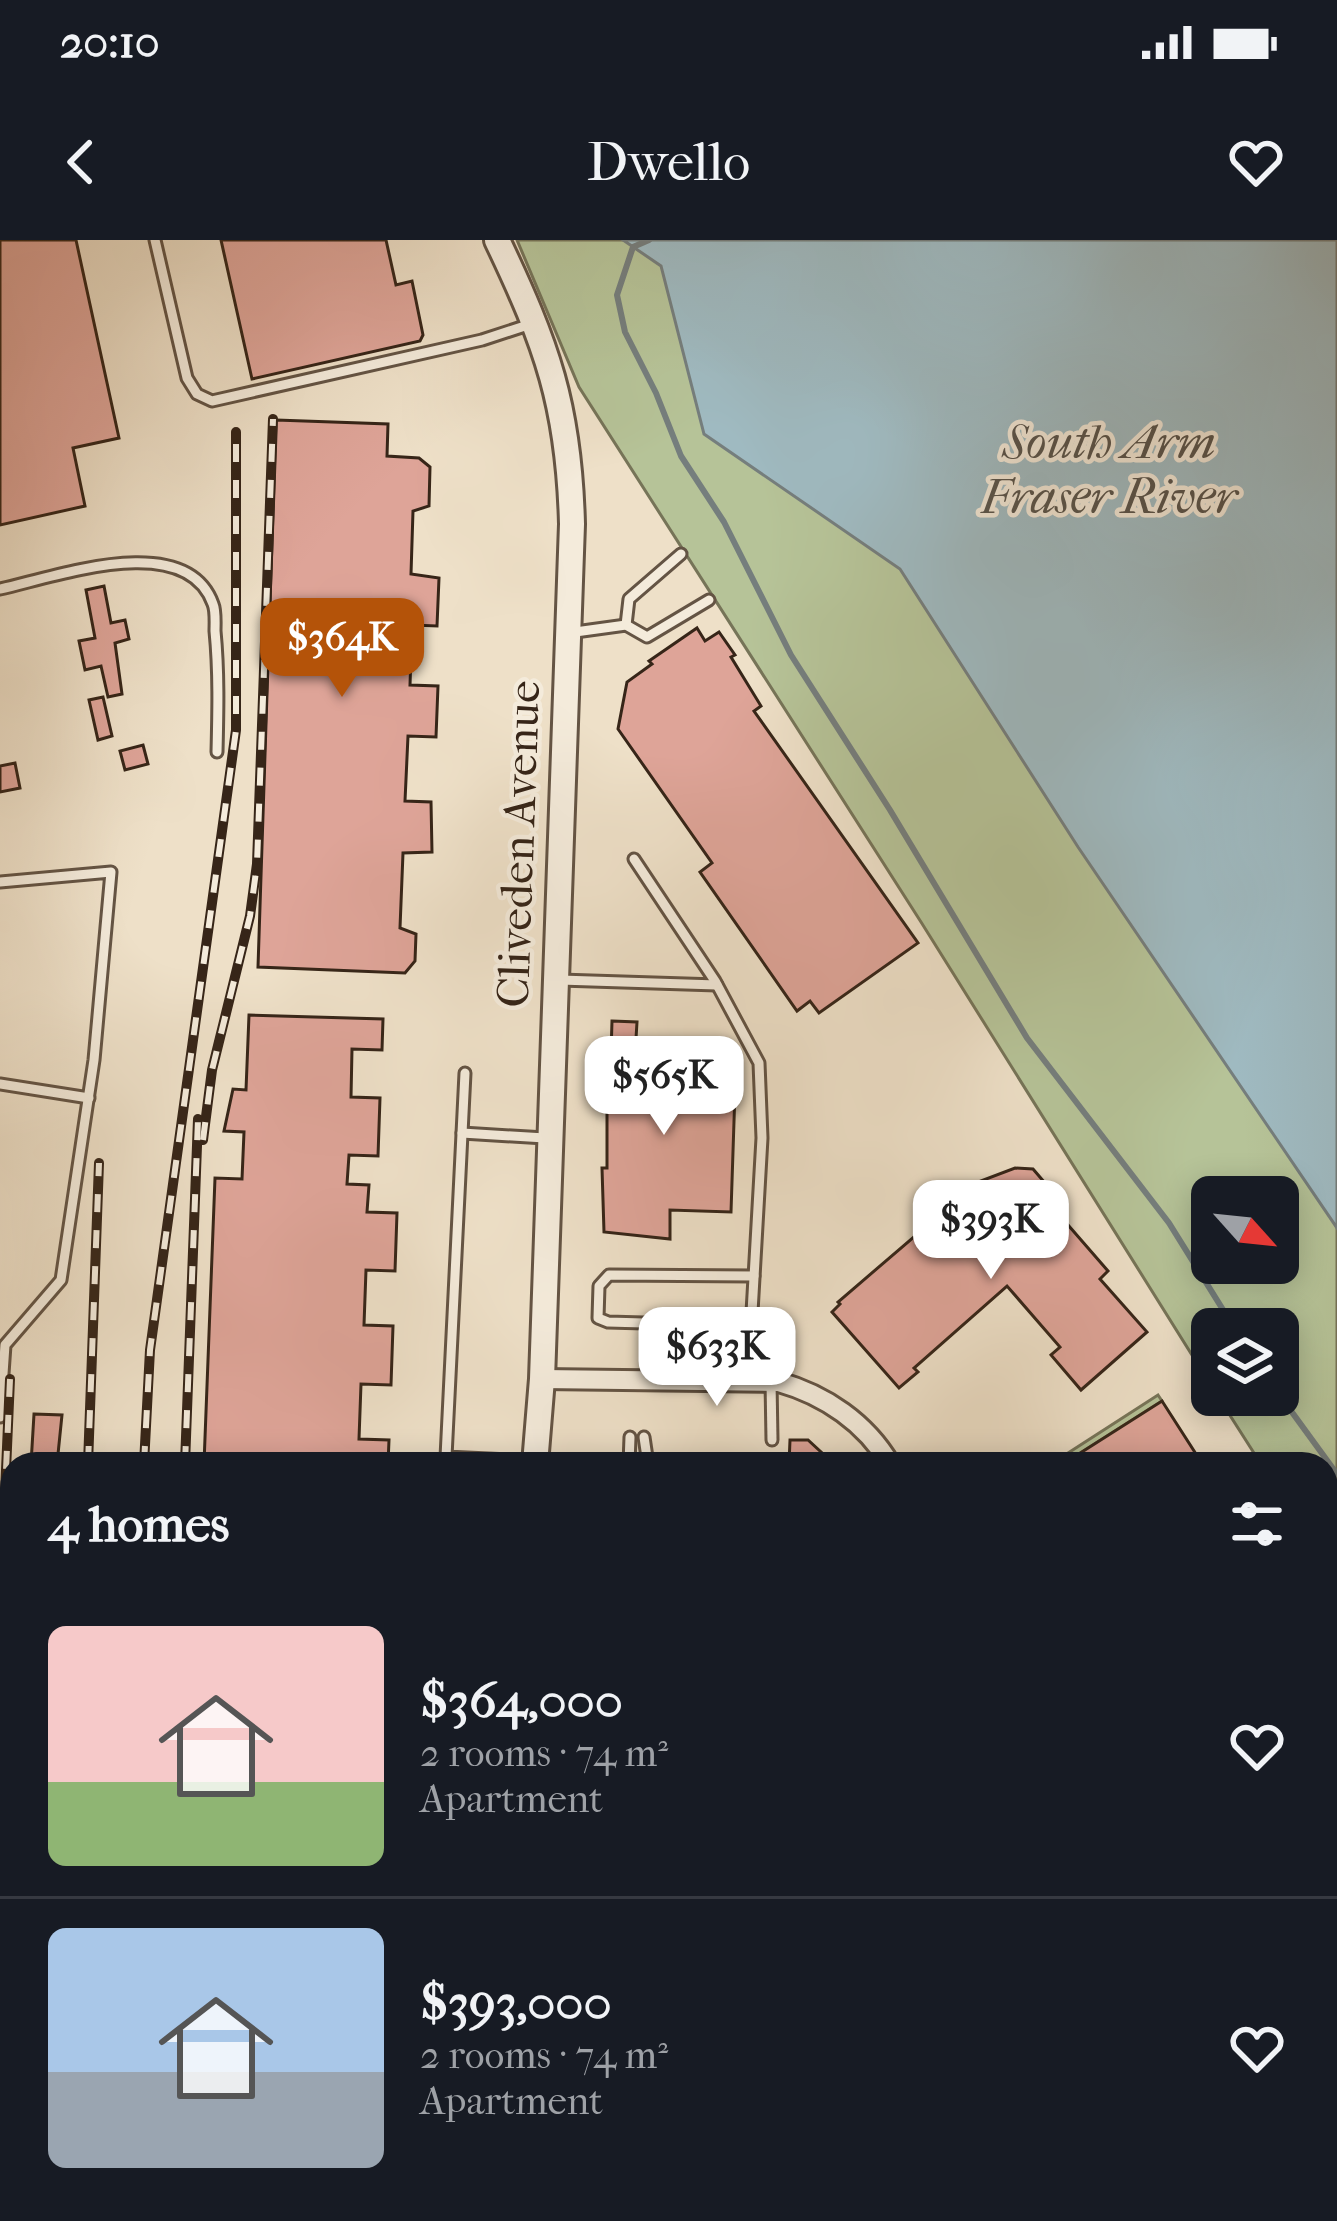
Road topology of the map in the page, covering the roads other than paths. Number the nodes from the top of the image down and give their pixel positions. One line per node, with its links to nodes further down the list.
1 (155, 240): 3 (lane)
2 (497, 240): 3 (street, Cliveden Avenue)
3 (536, 322): 8 (street, Cliveden Avenue)
4 (681, 554): 7 (lane)
5 (0, 589): 9 (lane)
6 (709, 600): 7 (lane)
7 (626, 625): 8 (lane)
8 (568, 633): 12 (street, Cliveden Avenue)
9 (217, 752)
10 (634, 859): 13 (lane)
11 (0, 882): 16 (lane)
12 (556, 980): 13 (lane); 18 (street, Cliveden Avenue)
13 (717, 985): 19 (lane)
14 (465, 1073): 17 (lane)
15 (0, 1084): 16 (lane)
16 (89, 1098): 21 (lane)
17 (462, 1133): 18 (lane); 29 (lane)
18 (550, 1139): 22 (street, Cliveden Avenue)
19 (754, 1276): 20 (lane); 20 (lane)
20 (751, 1326): 23 (lane)
21 (3, 1346): 25 (lane)
22 (542, 1379): 23 (street); 30 (street, Cliveden Avenue)
23 (748, 1382): 24 (street)
24 (771, 1382): 28 (lane); 33 (street)
25 (0, 1417)
26 (630, 1437): 31 (lane)
27 (644, 1437): 32 (lane)
28 (772, 1441)
29 (446, 1452)
30 (536, 1452)
31 (629, 1452)
32 (646, 1452)
33 (883, 1452)
34 (0, 1593): 35 (lane)
35 (0, 1609)

